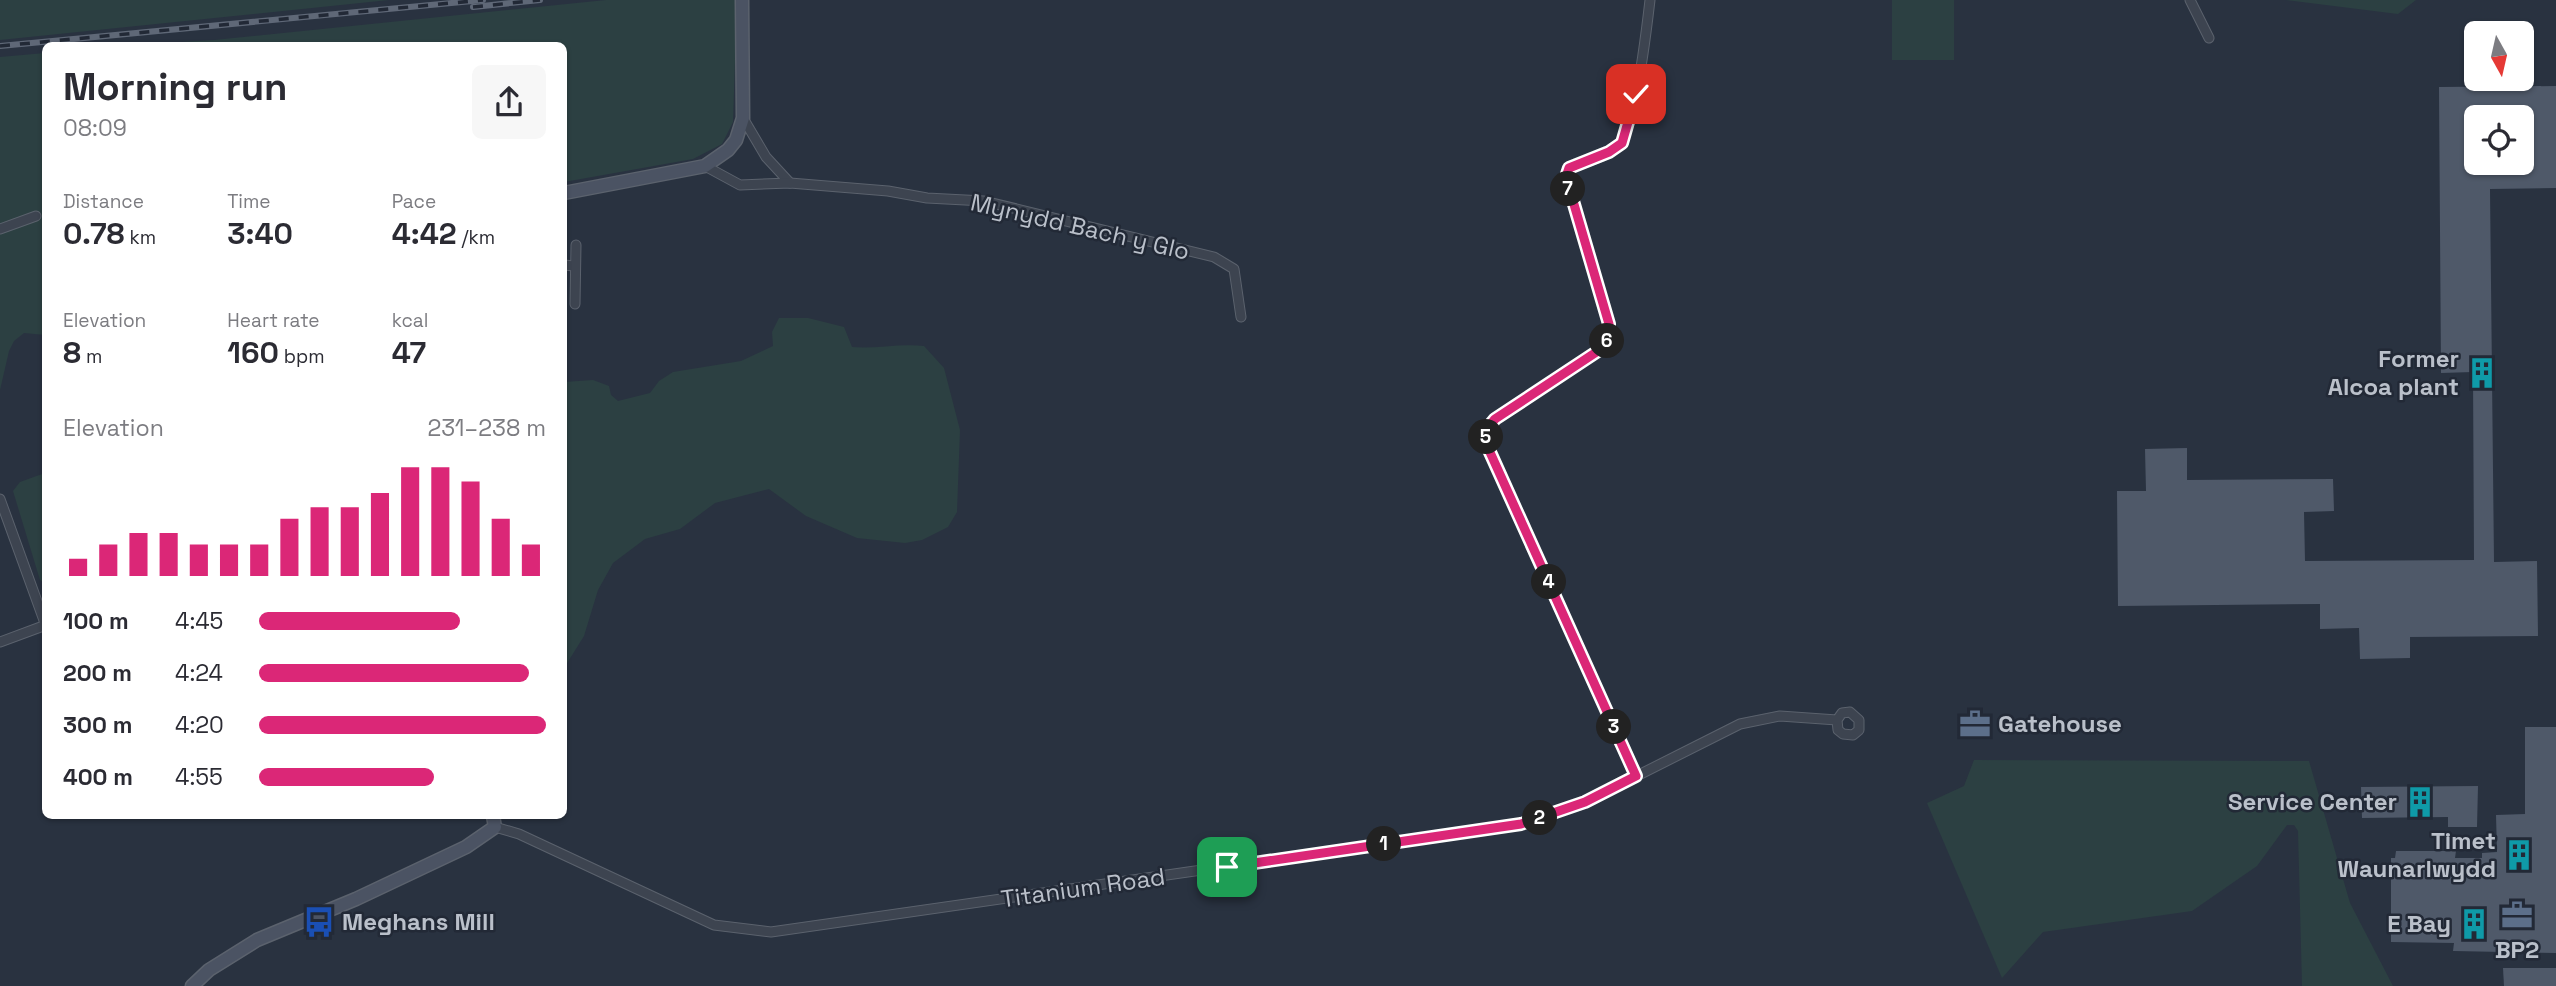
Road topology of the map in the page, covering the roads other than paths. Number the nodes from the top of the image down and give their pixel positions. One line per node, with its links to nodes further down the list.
1 (742, 0): 5 (street)
2 (1650, 0): 21 (street)
3 (2190, 0): 4 (street)
4 (2209, 38)
5 (743, 118): 6 (street); 7 (street)
6 (705, 166): 7 (street, Mynydd Bach y Glo); 8 (street)
7 (790, 183): 15 (street, Mynydd Bach y Glo)
8 (567, 192)
9 (36, 216): 10 (street)
10 (0, 229)
11 (576, 245): 13 (street)
12 (567, 265): 13 (street)
13 (574, 266): 14 (street)
14 (575, 304)
15 (1241, 317)
16 (0, 499): 17 (street)
17 (42, 618)
18 (42, 627): 19 (street)
19 (0, 642)
20 (1837, 720): 21 (street, Titanium Road)
21 (1636, 776): 22 (street, Titanium Road)
22 (494, 821): 23 (street)
23 (192, 986)

